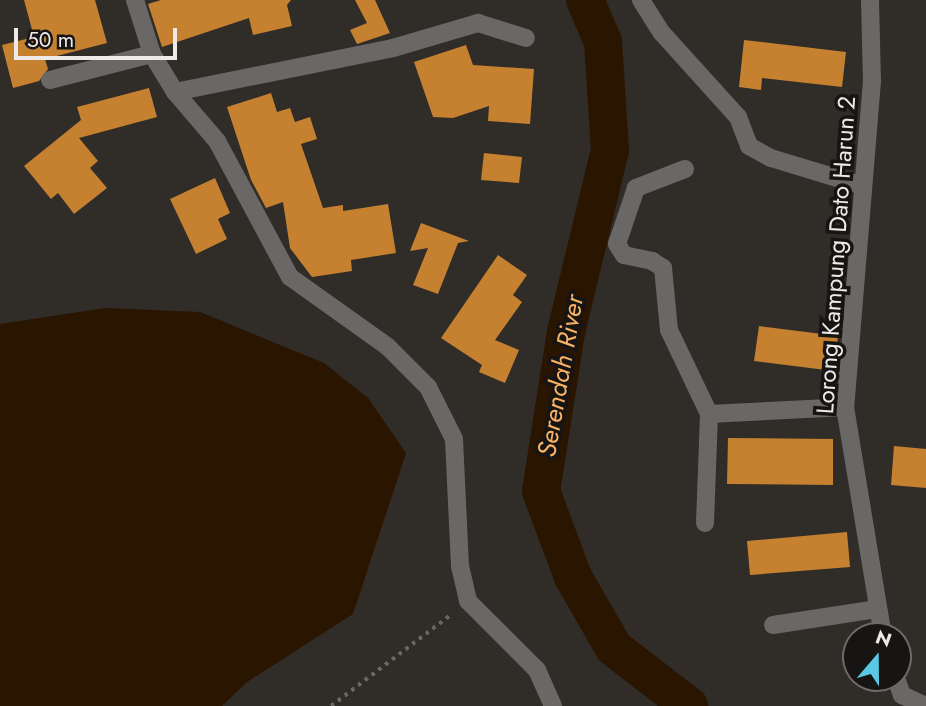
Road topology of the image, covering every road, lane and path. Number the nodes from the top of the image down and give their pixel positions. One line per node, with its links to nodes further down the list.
1 (135, 0): 5 (street)
2 (641, 0): 9 (street)
3 (870, 0): 9 (street, Lorong Kampung Dato Harun 2)
4 (526, 38): 7 (street)
5 (152, 54): 6 (street); 7 (street)
6 (50, 80)
7 (175, 92): 13 (street)
8 (685, 169): 11 (street)
9 (863, 186): 10 (street, Lorong Kampung Dato Harun 2)
10 (845, 407): 11 (street); 14 (street, Lorong Kampung Dato Harun 2)
11 (709, 414): 12 (street)
12 (705, 523)
13 (468, 601): 18 (path); 19 (street)
14 (878, 609): 15 (street, Lorong Kampung Dato Harun 2); 16 (street)
15 (880, 622)
16 (773, 625)
17 (906, 692): 20 (street)
18 (331, 706)
19 (554, 706)
20 (926, 706)

